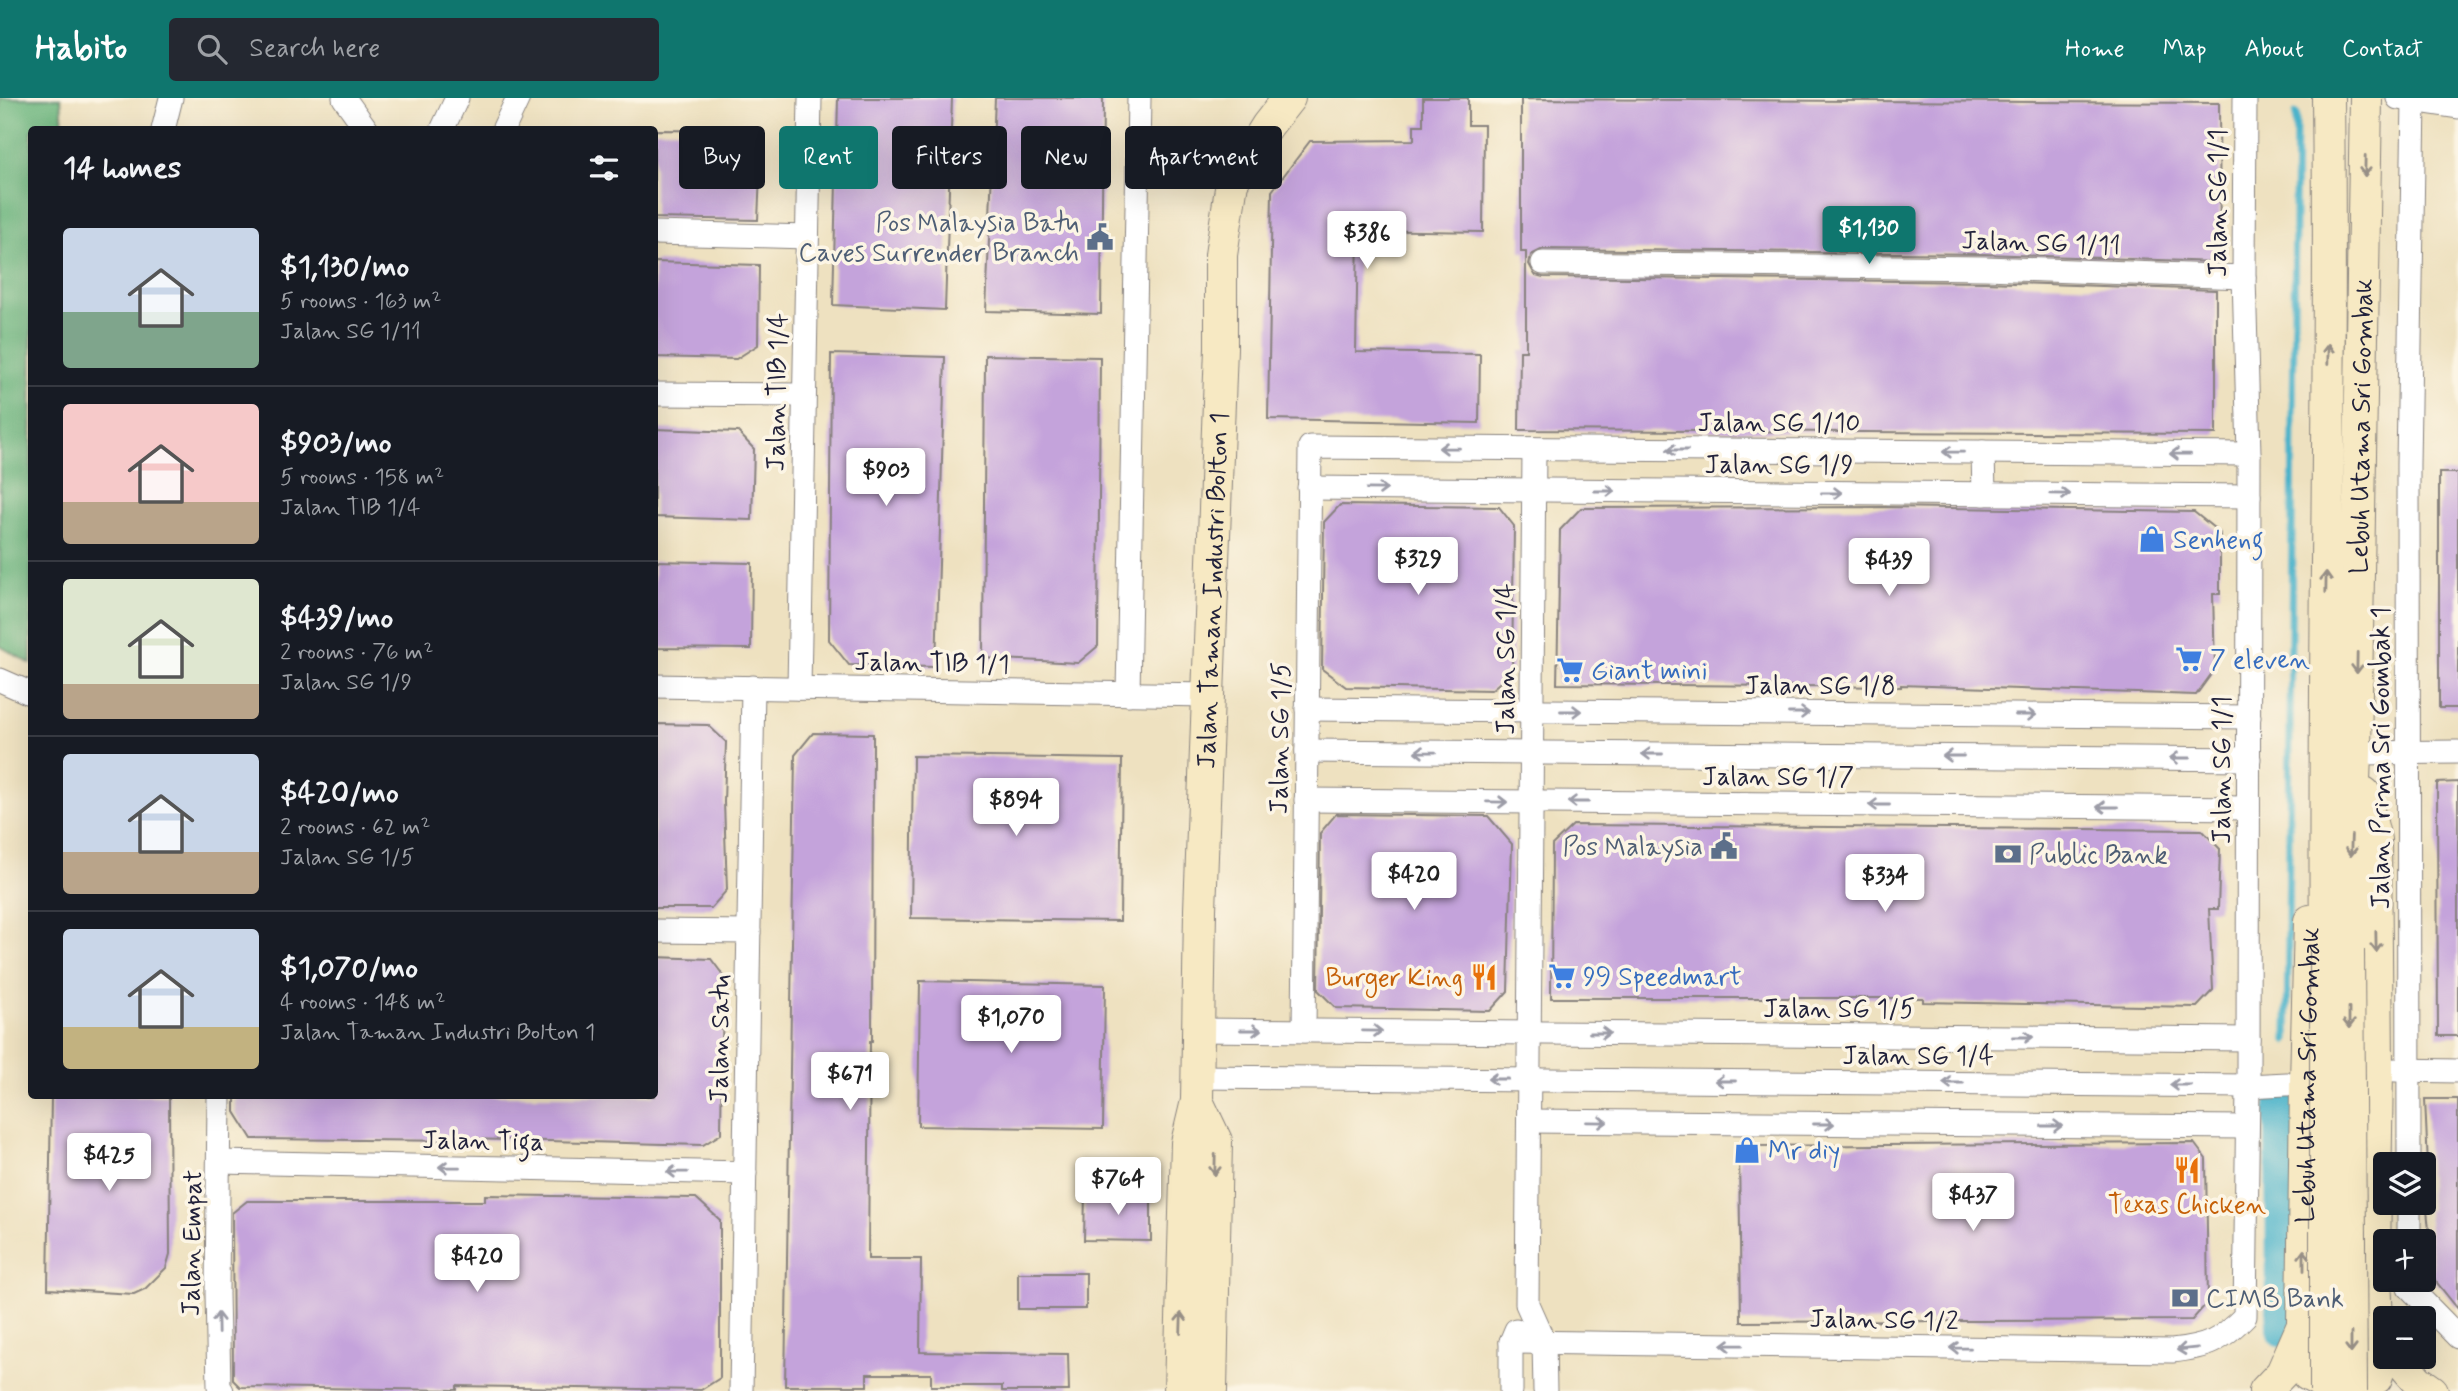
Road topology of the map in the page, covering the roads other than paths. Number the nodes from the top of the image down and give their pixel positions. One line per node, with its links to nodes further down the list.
1 (171, 98): 13 (street)
2 (344, 98): 14 (street)
3 (457, 98): 15 (street)
4 (518, 98): 16 (street)
5 (810, 98): 18 (street, Jalan TIB 1/4)
6 (1139, 98): 36 (street)
7 (1289, 98): 37 (street, Jalan Taman Industri Bolton 1)
8 (2245, 98): 20 (street, Jalan SG 1/1)
9 (2328, 98): 41 (street, Lebuh Utama Sri Gombak, one-way to 9)
10 (2366, 98): 46 (street, Lebuh Utama Sri Gombak, one-way to 46)
11 (2406, 99): 12 (street); 45 (street, Jalan Prima Sri Gombak 1)
12 (2458, 107)
13 (164, 126)
14 (364, 126)
15 (444, 126)
16 (505, 126)
17 (658, 233): 18 (street)
18 (807, 237): 22 (street, Jalan TIB 1/4)
19 (1543, 263): 20 (street, Jalan SG 1/11)
20 (2244, 277): 26 (street, Jalan SG 1/1)
21 (658, 394): 22 (street)
22 (804, 396): 34 (street, Jalan TIB 1/4)
23 (1310, 447): 24 (street, Jalan SG 1/10, one-way to 23); 27 (street, Jalan SG 1/5)
24 (1534, 449): 25 (street, Jalan SG 1/10, one-way to 24); 28 (street, Jalan SG 1/4)
25 (1983, 452): 26 (street, Jalan SG 1/10, one-way to 25); 29 (street)
26 (2249, 454): 30 (street, Jalan SG 1/1)
27 (1309, 488): 28 (street, Jalan SG 1/9, one-way to 28); 38 (street, Jalan SG 1/5)
28 (1534, 490): 29 (street, Jalan SG 1/9, one-way to 29); 39 (street, Jalan SG 1/4)
29 (1984, 494): 30 (street, Jalan SG 1/9, one-way to 30)
30 (2249, 496): 40 (street, Jalan SG 1/1)
31 (0, 680): 35 (street)
32 (658, 686): 33 (street, Jalan TIB 1/1)
33 (753, 687): 34 (street, Jalan TIB 1/1); 52 (street, Jalan Satu)
34 (799, 688): 36 (street, Jalan TIB 1/1)
35 (28, 692)
36 (1128, 694): 37 (street, Jalan TIB 1/1)
37 (1209, 695): 54 (street, Jalan Taman Industri Bolton 1)
38 (1307, 709): 39 (street, Jalan SG 1/8); 42 (street, Jalan SG 1/5)
39 (1532, 711): 40 (street, Jalan SG 1/8, one-way to 40); 44 (street, Jalan SG 1/4)
40 (2249, 717): 47 (street, Jalan SG 1/1)
41 (2324, 748): 53 (street, Lebuh Utama Sri Gombak); 62 (street, Lebuh Utama Sri Gombak)
42 (1307, 751): 44 (street, Jalan SG 1/7, one-way to 42); 48 (street, Jalan SG 1/5)
43 (2458, 752): 45 (street)
44 (1532, 753): 47 (street, Jalan SG 1/7, one-way to 44); 49 (street, Jalan SG 1/4)
45 (2407, 753): 46 (street); 59 (street, Jalan Prima Sri Gombak 1)
46 (2355, 754): 53 (street, Lebuh Utama Sri Gombak, one-way to 53); 58 (street, Lebuh Utama Sri Gombak, one-way to 58)
47 (2249, 759): 50 (street, Jalan SG 1/1)
48 (1306, 800): 49 (street, Jalan SG 1/7, one-way to 49); 55 (street, Jalan SG 1/5)
49 (1531, 802): 50 (street, Jalan SG 1/7, one-way to 49); 56 (street, Jalan SG 1/4)
50 (2248, 808): 57 (street, Jalan SG 1/1)
51 (658, 931): 52 (street)
52 (749, 933): 70 (street, Jalan Satu)
53 (2337, 950): 88 (street, Lebuh Utama Sri Gombak, bridge); 89 (street, Lebuh Utama Sri Gombak, one-way to 89, bridge)
54 (1197, 1030): 55 (street, Jalan SG 1/5, one-way to 55); 64 (street, Jalan Taman Industri Bolton 1)
55 (1304, 1031): 56 (street, Jalan SG 1/5, one-way to 56)
56 (1529, 1033): 57 (street, Jalan SG 1/5, one-way to 57); 61 (street, Jalan SG 1/4)
57 (2248, 1039): 63 (street, Jalan SG 1/1)
58 (2377, 1069): 59 (street); 73 (street, Lebuh Utama Sri Gombak)
59 (2409, 1070): 60 (street); 68 (street, Jalan Prima Sri Gombak 1)
60 (2458, 1071)
61 (1529, 1080): 63 (street, Jalan SG 1/4, one-way to 61); 64 (street, Jalan SG 1/4, one-way to 64); 66 (street, Jalan SG 1/4)
62 (2306, 1083): 63 (street, Jalan SG 1/4); 75 (street, Lebuh Utama Sri Gombak, one-way to 62)
63 (2248, 1086): 67 (street, Jalan SG 1/1)
64 (1197, 1089): 83 (street, Jalan Taman Industri Bolton 1, one-way to 64); 84 (street, Jalan Taman Industri Bolton 1, one-way to 84)
65 (219, 1099): 69 (street, Jalan Empat)
66 (1529, 1121): 67 (street, one-way to 67); 72 (street, Jalan SG 1/4)
67 (2247, 1127): 74 (street, Jalan SG 1/1)
68 (2409, 1152)
69 (220, 1162): 70 (street, Jalan Tiga, one-way to 69); 81 (street, Jalan Empat, one-way to 69)
70 (745, 1173): 82 (street, Jalan Satu)
71 (2414, 1292): 76 (street)
72 (1527, 1304): 77 (street); 78 (street, Jalan SG 1/4)
73 (2379, 1306)
74 (2245, 1316): 78 (street, Jalan SG 1/2, one-way to 78)
75 (2303, 1325): 79 (street, Lebuh Utama Sri Gombak); 87 (street, Lebuh Utama Sri Gombak)
76 (2458, 1337)
77 (1511, 1342): 78 (street, Jalan SG 1/2); 85 (street)
78 (1544, 1342): 86 (street, Jalan SG 1/4)
79 (2379, 1369)
80 (2407, 1369): 90 (street)
81 (222, 1391)
82 (741, 1391)
83 (1180, 1391)
84 (1211, 1391)
85 (1511, 1391)
86 (1545, 1391)
87 (2265, 1391)
88 (2326, 1391)
89 (2351, 1391)
90 (2432, 1391)

